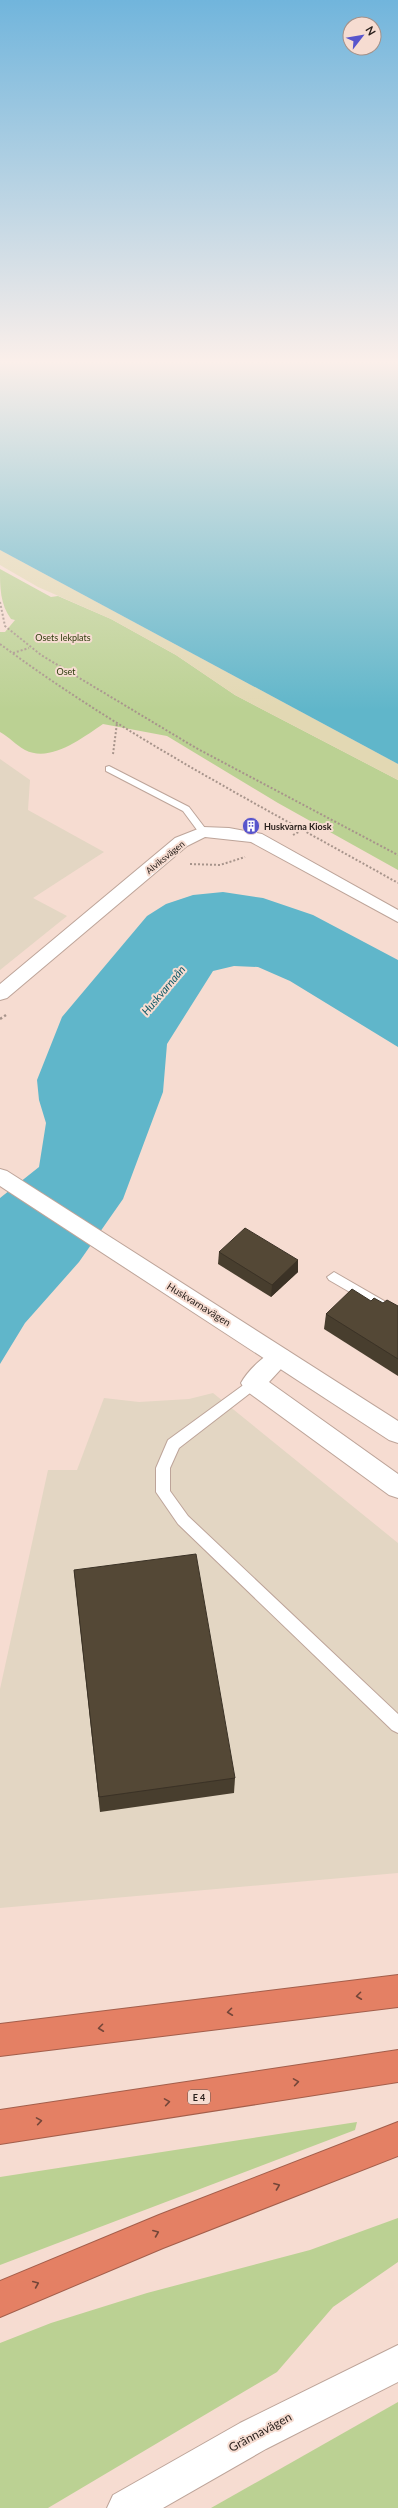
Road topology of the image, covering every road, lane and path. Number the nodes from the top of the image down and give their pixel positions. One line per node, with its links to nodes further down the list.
1 (0, 602): 3 (path)
2 (0, 644): 4 (path)
3 (29, 648): 4 (path); 10 (path)
4 (12, 653): 5 (path)
5 (117, 723): 6 (path); 7 (path)
6 (109, 769): 8 (lane)
7 (302, 830): 9 (path); 12 (path)
8 (203, 832): 9 (street, Alviksvägen); 14 (street, Alviksvägen)
9 (274, 847): 11 (path); 13 (street, Alviksvägen)
10 (398, 856)
11 (187, 863)
12 (398, 883)
13 (398, 917)
14 (0, 994)
15 (11, 1010): 16 (path)
16 (0, 1019)
17 (0, 1176): 20 (street, Huskvarnavägen)
18 (334, 1277): 19 (lane)
19 (398, 1314)
20 (280, 1357): 21 (street); 22 (street, Huskvarnavägen)
21 (253, 1383): 23 (street); 24 (lane)
22 (398, 1433)
23 (398, 1488)
24 (398, 1725)
25 (398, 1991): 26 (highway, one-way to 26)
26 (0, 2040)
27 (398, 2066): 28 (highway, E 4, one-way to 27)
28 (0, 2127)
29 (398, 2139): 30 (highway, one-way to 29)
30 (0, 2299)
31 (398, 2363): 32 (street, Grännavägen)
32 (126, 2508)

